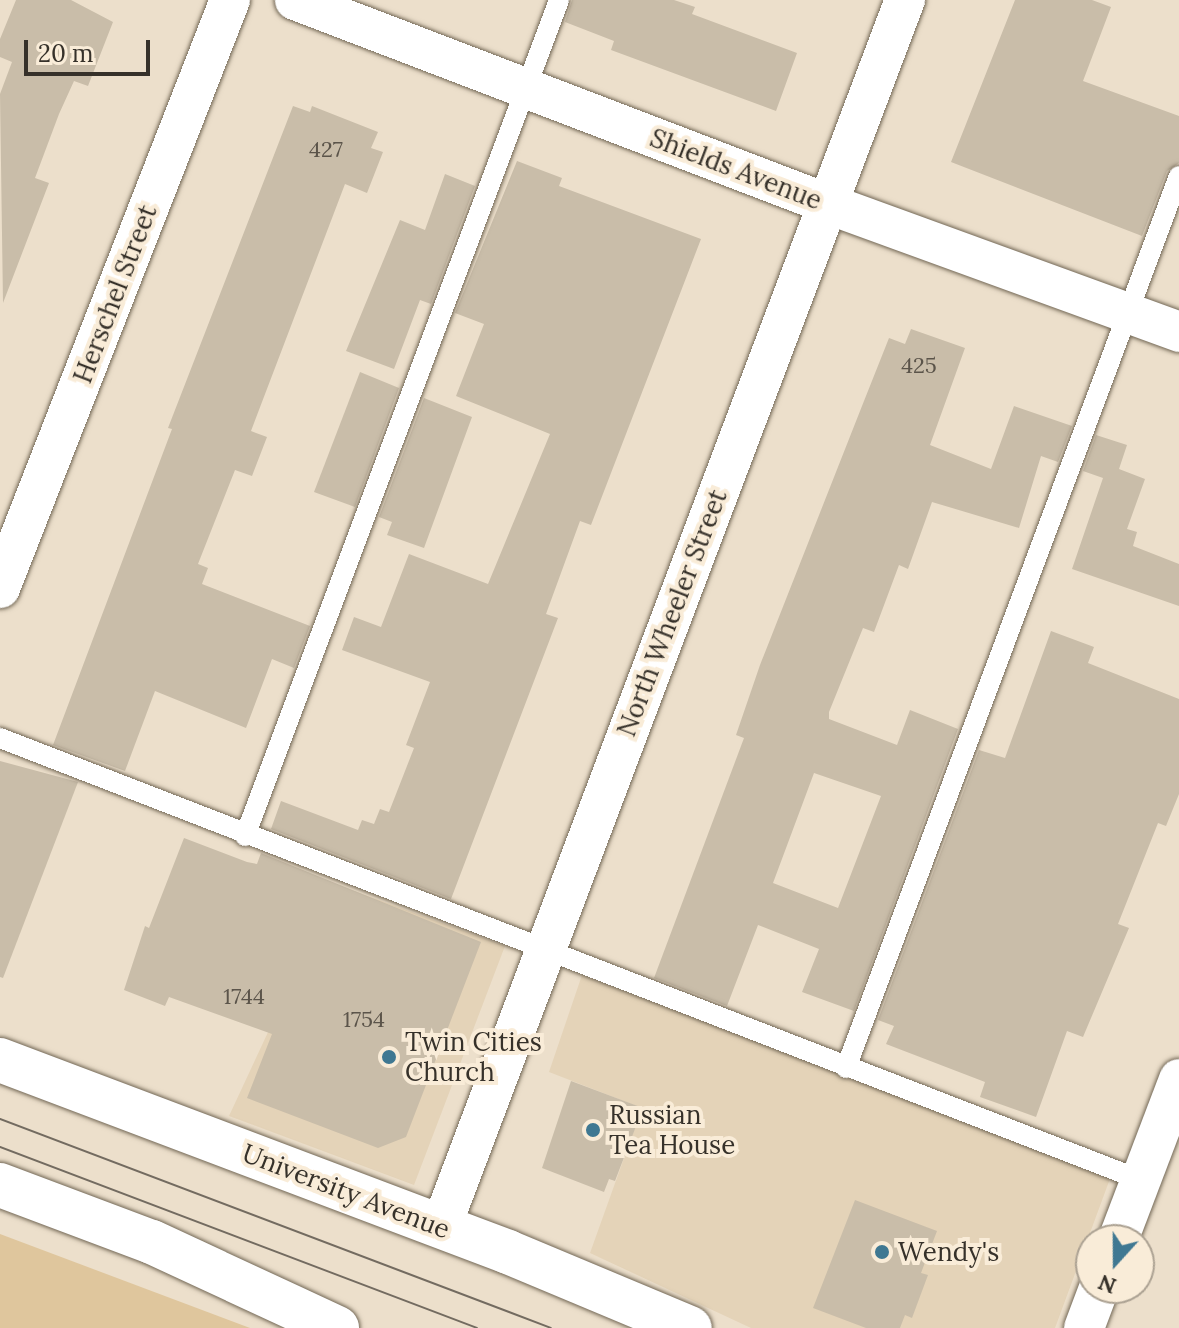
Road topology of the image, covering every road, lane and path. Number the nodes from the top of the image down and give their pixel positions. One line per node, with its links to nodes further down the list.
1 (230, 0): 10 (street, Herschel Street)
2 (295, 0): 5 (street, Shields Avenue)
3 (559, 0): 5 (lane)
4 (905, 0): 7 (street, North Wheeler Street)
5 (524, 87): 7 (street, Shields Avenue); 12 (lane)
6 (1179, 176): 8 (lane)
7 (828, 204): 8 (street, Shields Avenue); 13 (street, North Wheeler Street)
8 (1127, 312): 9 (street, Shields Avenue); 15 (lane)
9 (1179, 332)
10 (0, 588)
11 (0, 738): 12 (lane)
12 (245, 836): 13 (lane)
13 (543, 951): 15 (lane); 20 (street, North Wheeler Street)
14 (0, 1060): 20 (main road, University Avenue)
15 (846, 1068): 17 (lane)
16 (1179, 1079): 17 (street)
17 (1141, 1180): 19 (street)
18 (0, 1185): 22 (main road)
19 (1124, 1224)
20 (441, 1227): 23 (main road, University Avenue)
21 (1093, 1304): 24 (street)
22 (337, 1328)
23 (690, 1328)
24 (1084, 1328)

